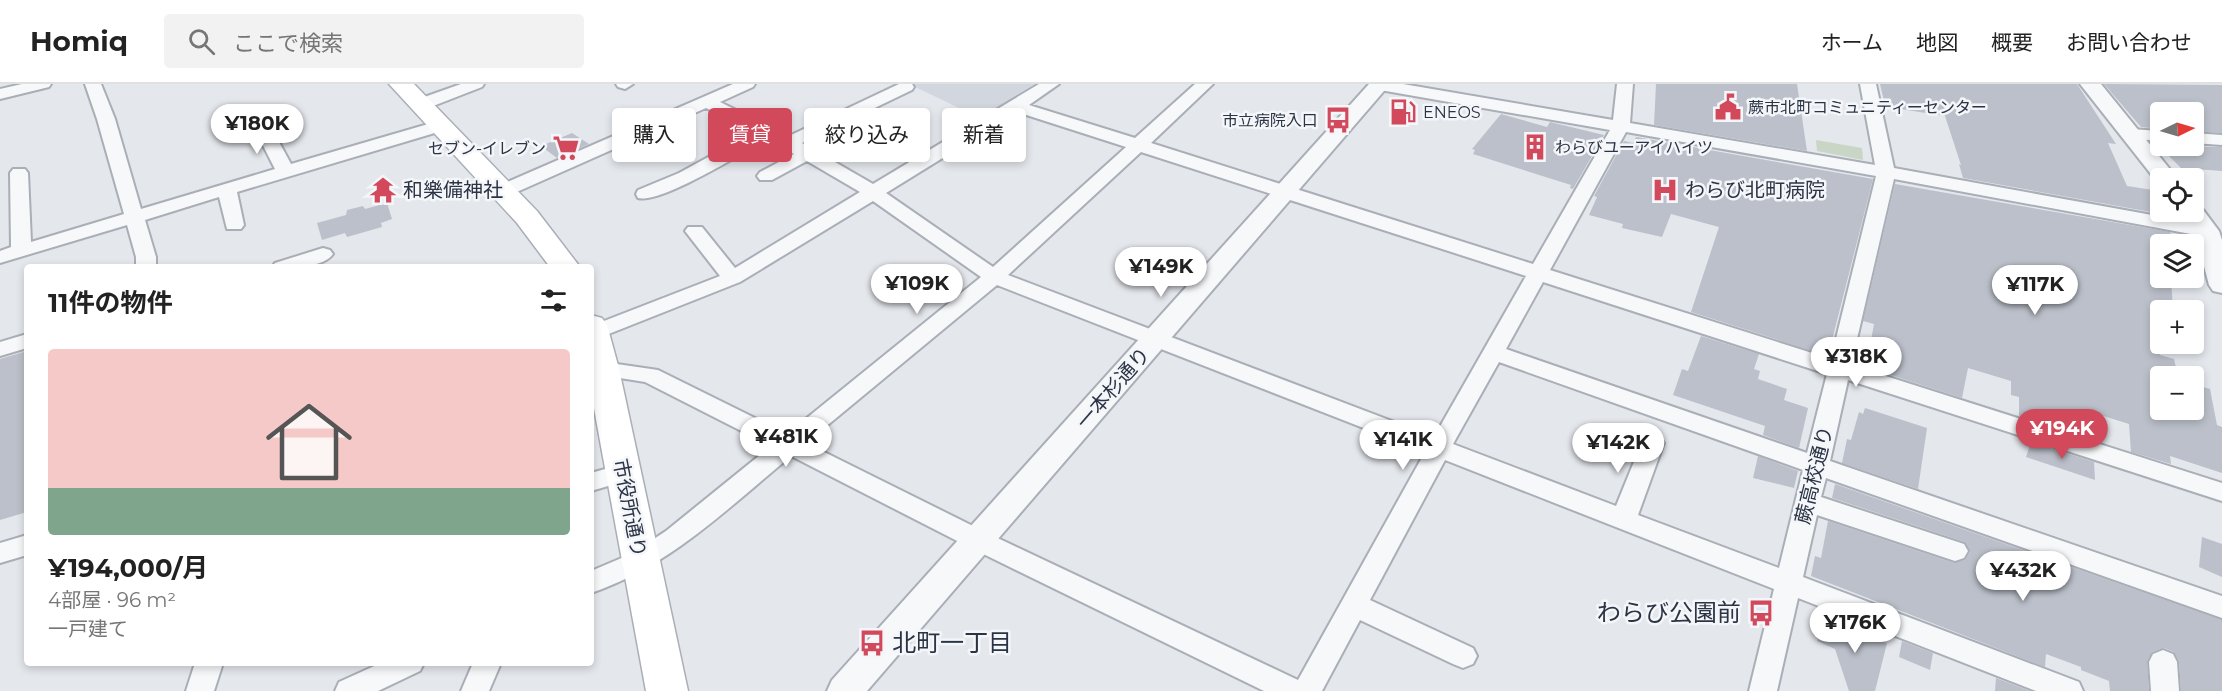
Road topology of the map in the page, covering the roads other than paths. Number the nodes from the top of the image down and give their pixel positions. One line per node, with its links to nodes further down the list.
1 (43, 84): 13 (street)
2 (93, 84): 40 (street)
3 (401, 84): 15 (main road)
4 (476, 84): 15 (street)
5 (1051, 84): 16 (street)
6 (1205, 84): 26 (street)
7 (1379, 84): 20 (street); 38 (street, 一本杉通り)
8 (1625, 84): 20 (street)
9 (1868, 84): 32 (street, 蕨高校通り)
10 (2090, 84): 21 (street)
11 (736, 86): 14 (street)
12 (906, 87): 25 (street)
13 (0, 94)
14 (706, 102): 17 (street); 36 (street)
15 (422, 104): 19 (main road)
16 (1016, 106): 26 (street); 37 (street)
17 (718, 108)
18 (260, 122): 31 (street)
19 (442, 125): 31 (street); 36 (main road)
20 (1621, 126): 32 (street); 50 (street)
21 (2132, 134): 22 (street); 30 (street)
22 (2150, 135)
23 (2204, 139): 24 (street)
24 (2222, 140)
25 (792, 142)
26 (1137, 146): 38 (street); 51 (street)
27 (804, 156): 34 (street)
28 (713, 162): 39 (street)
29 (821, 162): 37 (street)
30 (2158, 168)
31 (286, 172): 35 (street)
32 (1886, 172): 42 (street); 61 (street, 蕨高校通り)
33 (19, 173): 44 (street)
34 (766, 176)
35 (226, 189): 40 (street); 41 (street)
36 (503, 191): 49 (main road)
37 (873, 192): 51 (street); 52 (street)
38 (1283, 193): 50 (street); 56 (street, 一本杉通り)
39 (645, 194)
40 (134, 217): 44 (street); 47 (street)
41 (234, 225)
42 (2207, 225): 53 (street)
43 (695, 231): 52 (street)
44 (21, 250): 46 (street)
45 (323, 254): 48 (street)
46 (0, 257)
47 (146, 264)
48 (291, 264)
49 (563, 264)
50 (1538, 274): 59 (street); 61 (street)
51 (994, 277): 56 (street); 63 (street)
52 (733, 278): 54 (street)
53 (2222, 285)
54 (594, 329)
55 (594, 337): 60 (main road, 市役所通り)
56 (1155, 339): 64 (street); 70 (street, 一本杉通り)
57 (24, 342): 58 (street)
58 (0, 349)
59 (1494, 353): 64 (street); 65 (street)
60 (603, 369): 63 (street); 66 (main road, 市役所通り)
61 (1839, 371): 65 (street, 蕨高校通り); 67 (street)
62 (1652, 443): 69 (street)
63 (787, 446): 70 (street); 74 (street)
64 (1439, 449): 69 (street); 77 (street)
65 (1816, 466): 68 (street, 蕨高校通り); 78 (street)
66 (607, 477): 74 (main road, 市役所通り)
67 (2222, 492)
68 (1808, 502): 72 (street); 76 (street, 蕨高校通り)
69 (1624, 520): 76 (street)
70 (978, 540): 88 (street, 一本杉通り); 89 (street)
71 (24, 546): 73 (street)
72 (1955, 551)
73 (0, 553)
74 (640, 561): 75 (street); 87 (main road, 市役所通り)
75 (594, 581)
76 (1788, 583): 91 (street, 蕨高校通り); 92 (street)
77 (1354, 605): 79 (street); 90 (street)
78 (2222, 607)
79 (1463, 656)
80 (2163, 662): 93 (street)
81 (208, 666): 84 (street)
82 (403, 666): 85 (street)
83 (486, 666): 86 (street)
84 (200, 691)
85 (349, 691)
86 (475, 691)
87 (667, 691)
88 (845, 691)
89 (1293, 691)
90 (1307, 691)
91 (1764, 691)
92 (2069, 691)
93 (2165, 691)

